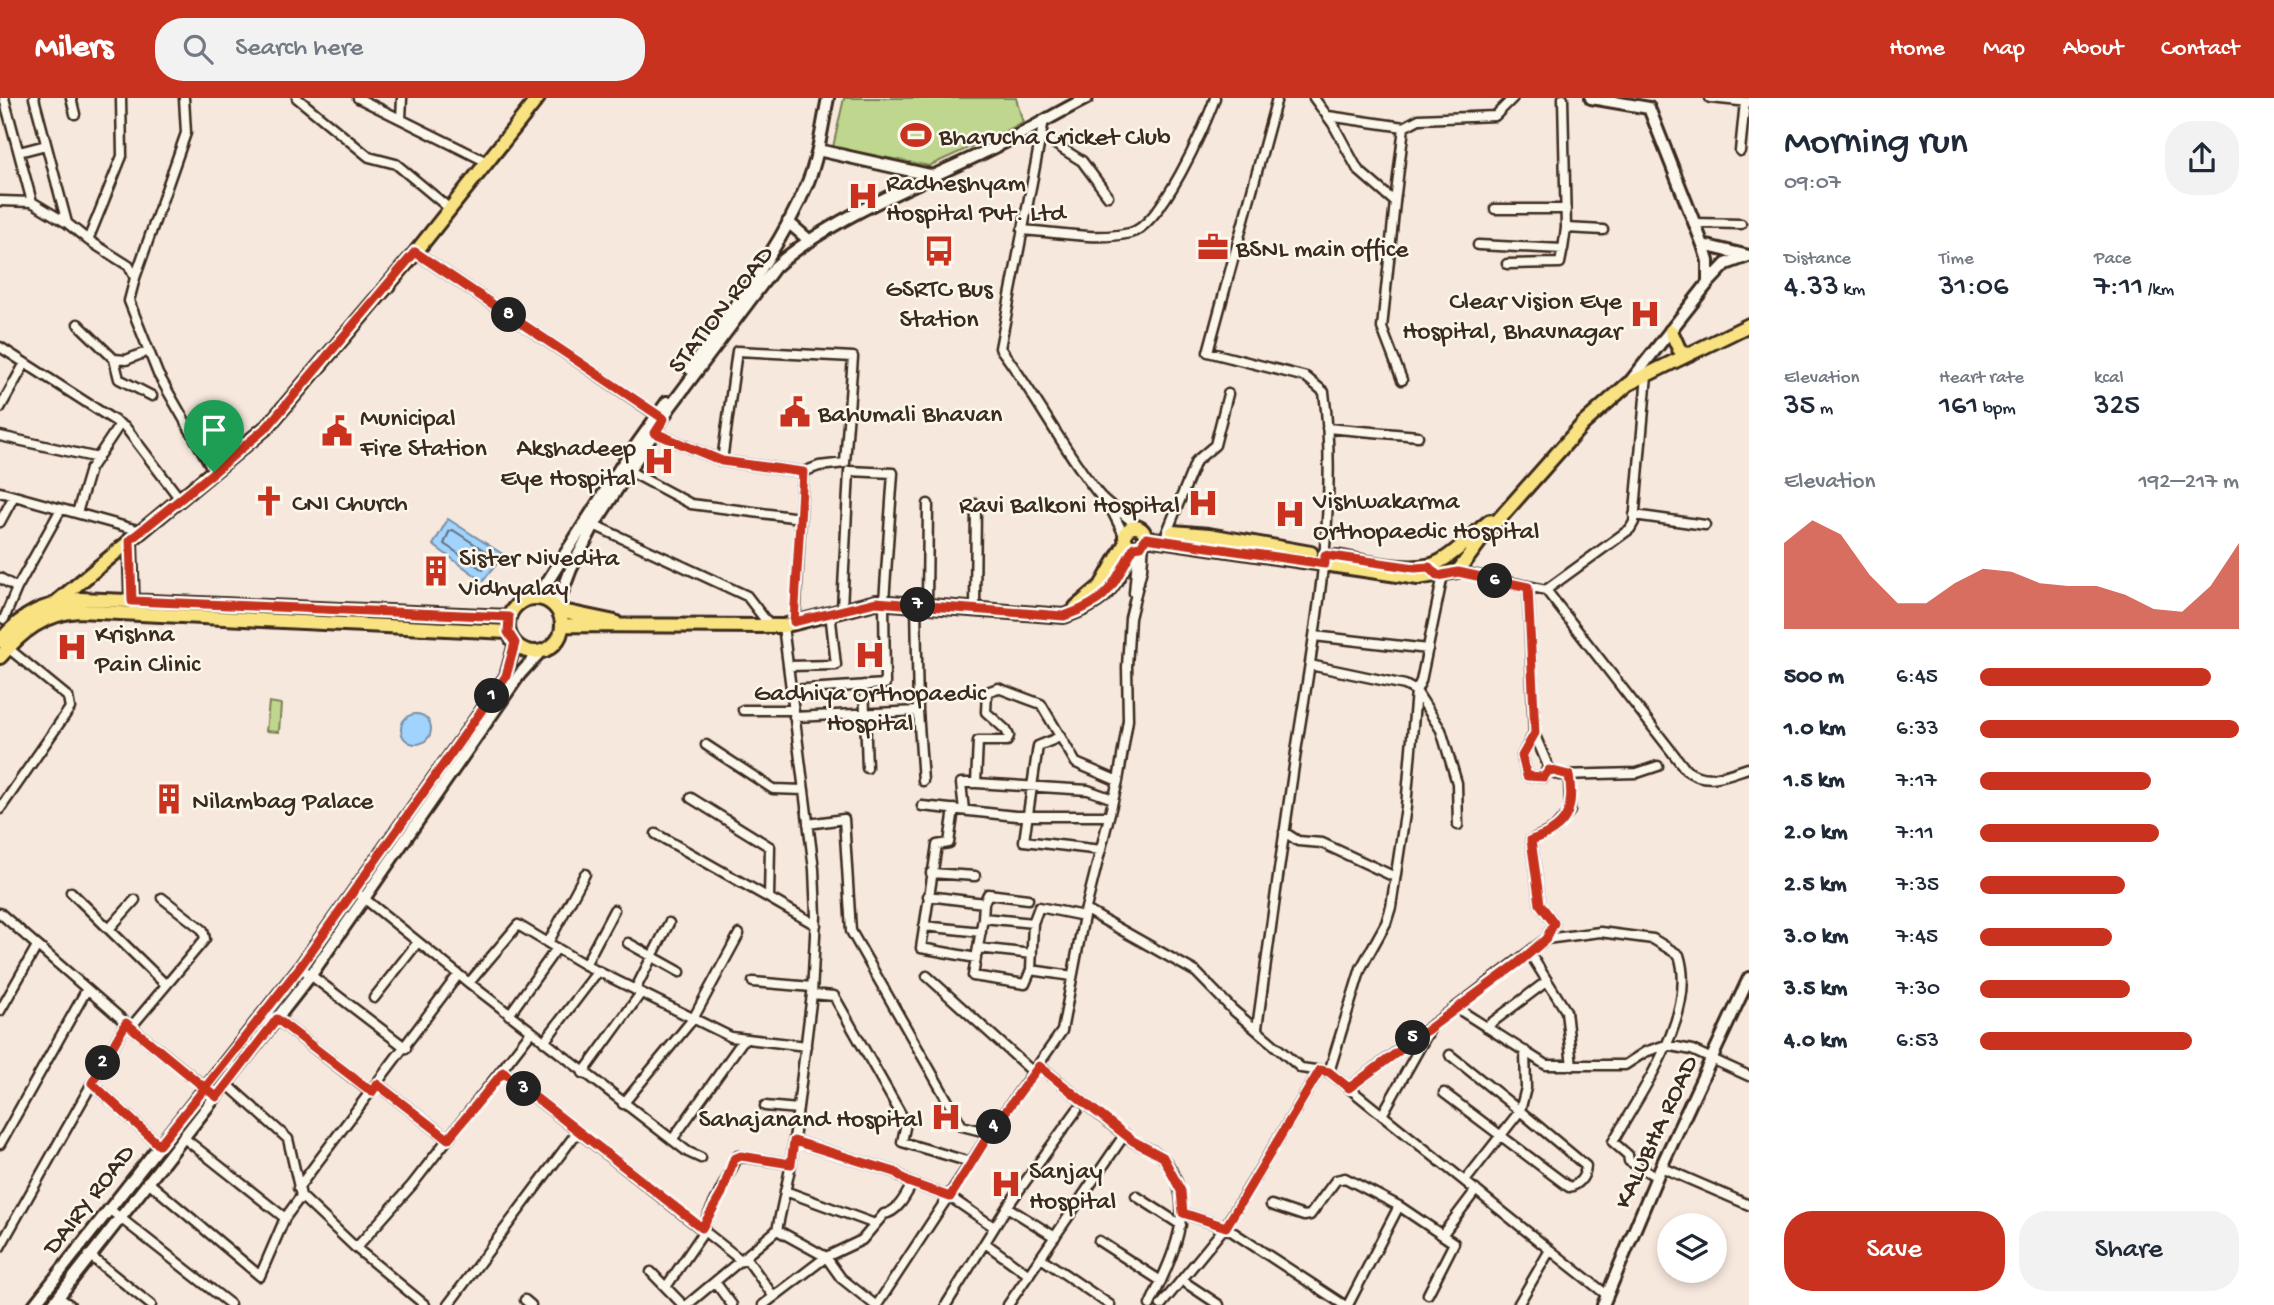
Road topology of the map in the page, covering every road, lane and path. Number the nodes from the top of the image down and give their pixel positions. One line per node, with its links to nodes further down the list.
1 (4, 98): 31 (street)
2 (34, 98): 28 (street)
3 (71, 98): 22 (street)
4 (121, 98): 48 (street)
5 (184, 98): 56 (street)
6 (297, 98): 38 (street)
7 (358, 98): 19 (street)
8 (402, 98): 24 (street)
9 (538, 98): 32 (main road)
10 (828, 98): 29 (main road)
11 (1087, 98): 25 (main road, STATION ROAD)
12 (1215, 98): 46 (street)
13 (1277, 98): 74 (street)
14 (1314, 98): 23 (street)
15 (1513, 98): 26 (street)
16 (1563, 98): 40 (street)
17 (1591, 98): 21 (main road)
18 (1710, 98): 20 (street)
19 (375, 102): 24 (street)
20 (1747, 102): 30 (street)
21 (1651, 103): 43 (main road)
22 (75, 114)
23 (1328, 116): 26 (street); 37 (street)
24 (401, 119): 32 (street)
25 (1044, 120): 27 (street); 33 (main road, STATION ROAD)
26 (1404, 127): 37 (street)
27 (1042, 136): 34 (street); 46 (street)
28 (46, 145): 31 (street); 42 (street)
29 (818, 150): 33 (main road); 41 (main road)
30 (1740, 151)
31 (19, 152): 36 (street)
32 (487, 162): 38 (main road)
33 (934, 176): 49 (main road, STATION ROAD)
34 (1108, 196)
35 (0, 201): 36 (street)
36 (32, 202): 42 (street)
37 (1395, 202): 67 (street)
38 (450, 209): 53 (main road)
39 (1495, 209): 40 (street)
40 (1566, 209): 45 (street)
41 (788, 222): 49 (main road); 72 (main road)
42 (67, 223): 48 (street)
43 (1695, 223): 44 (street); 51 (main road)
44 (1741, 224)
45 (1566, 228): 47 (street); 52 (street)
46 (1022, 230): 89 (street)
47 (1603, 230)
48 (88, 240): 56 (street)
49 (810, 242): 72 (main road, STATION ROAD)
50 (1478, 244): 52 (street)
51 (1703, 245): 54 (main road); 57 (main road)
52 (1563, 248): 55 (street)
53 (415, 252): 72 (street); 81 (main road)
54 (1749, 256): 57 (main road)
55 (1507, 264)
56 (135, 278): 62 (street)
57 (1707, 283): 60 (main road)
58 (78, 324): 64 (street)
59 (1749, 324): 63 (main road)
60 (1671, 331): 63 (main road); 68 (main road)
61 (0, 347): 65 (street)
62 (149, 351): 64 (street); 81 (street)
63 (1687, 355): 66 (main road)
64 (114, 359): 70 (street)
65 (25, 363): 71 (street); 73 (street)
66 (1647, 375): 68 (main road); 92 (street)
67 (1402, 380)
68 (1628, 384): 86 (main road)
69 (1228, 394): 98 (street)
70 (152, 396)
71 (0, 408)
72 (661, 417): 75 (main road, STATION ROAD); 108 (main road)
73 (120, 424): 78 (street); 85 (street)
74 (1327, 428): 77 (street); 101 (street)
75 (655, 433): 79 (street); 80 (main road, STATION ROAD)
76 (0, 436): 78 (street)
77 (1418, 436)
78 (98, 458): 91 (street)
79 (722, 461): 82 (street); 82 (street)
80 (629, 471): 93 (street); 96 (main road, STATION ROAD)
81 (214, 472): 85 (main road)
82 (803, 472): 93 (street)
83 (0, 492): 84 (street)
84 (14, 496): 90 (street); 94 (street)
85 (180, 499): 97 (main road)
86 (1515, 501): 102 (main road); 103 (main road)
87 (928, 504): 112 (street)
88 (976, 504): 114 (street)
89 (1109, 505): 99 (street); 99 (street)
90 (61, 509): 91 (street); 106 (street)
91 (76, 513): 97 (street)
92 (1634, 515): 95 (street); 107 (street)
93 (800, 518): 121 (street)
94 (0, 522)
95 (1705, 525)
96 (594, 526): 113 (main road, STATION ROAD); 121 (street)
97 (141, 531): 100 (main road)
98 (1167, 532): 99 (main road); 101 (main road)
99 (1137, 539): 101 (main road); 114 (main road); 144 (street)
100 (130, 540): 109 (main road); 111 (main road)
101 (1325, 560): 103 (main road); 122 (street)
102 (1458, 572): 103 (main road); 105 (street)
103 (1437, 573): 125 (street)
104 (0, 578): 106 (street)
105 (1528, 587): 107 (street); 136 (street)
106 (17, 588): 118 (street)
107 (1546, 590): 141 (street)
108 (537, 598): 113 (main road); 117 (main road)
109 (132, 601): 111 (main road); 117 (main road)
110 (884, 603): 112 (main road); 115 (main road); 115 (street); 129 (street)
111 (54, 604): 116 (main road); 118 (main road)
112 (922, 605): 114 (main road); 133 (street)
113 (557, 608): 119 (main road); 120 (main road)
114 (975, 609)
115 (836, 610): 121 (main road); 128 (street)
116 (47, 617): 123 (main road); 124 (main road)
117 (509, 617): 123 (main road)
118 (7, 620): 124 (main road)
119 (619, 624): 120 (main road); 121 (main road)
120 (562, 625): 126 (main road)
121 (782, 625): 128 (street)
122 (1314, 636): 125 (street); 127 (street)
123 (512, 637): 126 (main road); 165 (main road, DAIRY ROAD)
124 (3, 648): 152 (street)
125 (1428, 649): 131 (street)
126 (541, 652): 170 (main road, DAIRY ROAD)
127 (1310, 665): 131 (street); 158 (street)
128 (788, 666): 130 (street)
129 (864, 685): 130 (street); 135 (street)
130 (791, 690): 134 (street)
131 (1416, 691): 157 (street); 164 (street)
132 (743, 710): 134 (street)
133 (918, 711): 135 (street); 145 (street)
134 (794, 714): 135 (street); 148 (street)
135 (864, 715): 140 (street)
136 (1535, 733): 142 (street); 142 (street)
137 (1060, 737): 144 (street); 146 (street); 147 (street)
138 (706, 745): 148 (street)
139 (1658, 766): 143 (street)
140 (867, 768)
141 (1748, 768)
142 (1549, 770): 143 (street)
143 (1569, 775): 185 (street)
144 (1118, 780): 150 (street)
145 (923, 781)
146 (976, 782): 147 (street); 153 (street)
147 (1031, 786): 150 (street); 154 (street)
148 (804, 790): 156 (street)
149 (691, 798): 169 (street)
150 (1113, 799): 155 (street)
151 (922, 806): 153 (street)
152 (0, 809)
153 (959, 810): 154 (street); 161 (street)
154 (1027, 816): 155 (street); 160 (street)
155 (1109, 816): 160 (street)
156 (808, 824): 180 (street); 252 (street)
157 (1458, 825)
158 (1284, 832): 164 (street); 221 (street)
159 (656, 834): 169 (street)
160 (1101, 850): 176 (street)
161 (931, 873): 163 (street); 167 (street)
162 (585, 874): 187 (street)
163 (975, 876)
164 (1395, 877): 233 (street)
165 (355, 891): 170 (street); 196 (main road, DAIRY ROAD)
166 (71, 892): 182 (street)
167 (928, 896): 173 (street); 181 (street)
168 (162, 898): 208 (street)
169 (769, 898): 180 (street)
170 (365, 899): 186 (street); 200 (main road, DAIRY ROAD)
171 (1028, 899): 173 (street)
172 (135, 900): 182 (street)
173 (984, 903): 177 (street)
174 (614, 910): 195 (street)
175 (0, 913): 189 (street)
176 (1085, 913): 179 (street); 203 (street); 221 (street)
177 (983, 918): 179 (street); 183 (street)
178 (670, 923): 194 (street)
179 (1033, 923): 193 (street)
180 (816, 925): 210 (street)
181 (924, 926): 183 (street); 192 (street)
182 (109, 929): 208 (street)
183 (981, 932): 192 (street)
184 (739, 934): 217 (street)
185 (1546, 939): 191 (street); 225 (street)
186 (418, 942): 201 (street); 212 (street)
187 (548, 943): 190 (street); 207 (street)
188 (628, 943): 194 (street)
189 (37, 946): 209 (street); 214 (street)
190 (557, 948): 195 (street); 215 (street)
191 (1529, 952): 205 (street); 213 (street)
192 (977, 953): 193 (street); 197 (street)
193 (1032, 954): 197 (street)
194 (653, 957): 199 (street); 211 (street)
195 (585, 965): 198 (street)
196 (300, 967): 200 (street); 240 (main road, DAIRY ROAD)
197 (1031, 970): 203 (street)
198 (598, 971): 211 (street); 224 (street)
199 (680, 972)
200 (311, 975): 216 (main road, DAIRY ROAD); 227 (street)
201 (458, 975): 207 (street); 227 (street)
202 (928, 976): 232 (street)
203 (1072, 976): 232 (street)
204 (1749, 978): 230 (main road, KALUBHA ROAD)
205 (1548, 981): 220 (street); 231 (street)
206 (753, 982): 210 (street)
207 (469, 983): 215 (street)
208 (166, 985): 219 (street)
209 (86, 989): 219 (street); 259 (street)
210 (812, 991): 226 (street); 262 (street)
211 (638, 992): 217 (street); 235 (street)
212 (374, 998)
213 (1455, 1007): 218 (street); 220 (street)
214 (0, 1011)
215 (509, 1015): 222 (street)
216 (277, 1019): 238 (main road, DAIRY ROAD); 242 (street)
217 (693, 1020): 223 (street); 245 (street)
218 (1435, 1022): 241 (street); 250 (street)
219 (128, 1025): 237 (street); 240 (street)
220 (1486, 1027): 228 (street)
221 (1257, 1028): 233 (street)
222 (531, 1032): 224 (street); 234 (street)
223 (744, 1039): 226 (street); 257 (street)
224 (544, 1042): 235 (street)
225 (1666, 1045): 230 (street); 231 (street); 264 (street)
226 (806, 1046): 247 (street)
227 (406, 1048): 239 (street)
228 (1525, 1051): 231 (street); 249 (street)
229 (1450, 1055): 249 (street)
230 (1711, 1060): 236 (street); 264 (main road, KALUBHA ROAD)
231 (1572, 1066)
232 (1037, 1069): 252 (street); 253 (street)
233 (1325, 1071): 241 (street); 284 (street)
234 (503, 1072): 251 (street); 256 (street)
235 (583, 1073): 245 (street)
236 (1749, 1076)
237 (92, 1083): 260 (street); 291 (street)
238 (227, 1084): 244 (main road, DAIRY ROAD); 270 (street)
239 (377, 1084): 242 (street); 256 (street)
240 (205, 1088): 244 (street); 260 (main road, DAIRY ROAD)
241 (1349, 1088): 250 (street)
242 (372, 1092): 270 (street)
243 (1444, 1093): 254 (street)
244 (217, 1097): 255 (main road, DAIRY ROAD)
245 (623, 1104): 257 (street)
246 (765, 1106): 247 (street)
247 (798, 1110): 258 (street)
248 (1077, 1110): 276 (street)
249 (1520, 1111): 254 (street); 254 (street)
250 (1382, 1115): 266 (street)
251 (578, 1131): 285 (street); 313 (street)
252 (990, 1133): 262 (street)
253 (1125, 1134): 278 (street); 288 (street)
254 (1500, 1136): 266 (street)
255 (184, 1139): 265 (main road, DAIRY ROAD); 280 (street)
256 (448, 1139): 292 (street)
257 (673, 1140): 261 (street)
258 (794, 1141): 263 (street); 267 (street)
259 (0, 1144)
260 (159, 1145): 277 (main road, DAIRY ROAD)
261 (701, 1158)
262 (970, 1163): 272 (street)
263 (791, 1164): 269 (street); 285 (street)
264 (1659, 1172): 274 (street); 306 (main road, KALUBHA ROAD)
265 (147, 1181): 279 (main road, DAIRY ROAD); 280 (street)
266 (1465, 1181): 268 (street)
267 (912, 1184): 272 (street); 281 (street)
268 (1476, 1190): 287 (street); 293 (street)
269 (785, 1191): 281 (street); 286 (street)
270 (299, 1192): 280 (street); 292 (street)
271 (1136, 1196): 282 (street)
272 (950, 1197): 283 (street); 317 (street)
273 (1271, 1205): 275 (street)
274 (1749, 1205)
275 (1399, 1206): 287 (street); 324 (street)
276 (1007, 1207): 283 (street); 288 (street)
277 (109, 1209): 279 (street); 309 (main road, DAIRY ROAD)
278 (1183, 1213): 282 (street); 284 (street)
279 (120, 1217): 294 (main road, DAIRY ROAD); 308 (street)
280 (285, 1218)
281 (875, 1224): 295 (street)
282 (1181, 1225): 300 (street)
283 (994, 1227): 290 (street)
284 (1226, 1227): 302 (street); 324 (street)
285 (703, 1229): 297 (street); 303 (street)
286 (777, 1230): 295 (street); 297 (street)
287 (1442, 1235): 304 (street)
288 (1055, 1237): 296 (street)
289 (1099, 1241): 300 (street)
290 (985, 1242): 299 (street); 318 (street)
291 (0, 1247)
292 (356, 1248): 312 (street)
293 (1550, 1250): 306 (street); 325 (street)
294 (89, 1255): 307 (main road, DAIRY ROAD); 311 (street)
295 (826, 1257): 305 (street); 317 (street)
296 (1041, 1258): 299 (street); 320 (street)
297 (744, 1259): 301 (street); 305 (street)
298 (651, 1272): 303 (street)
299 (1029, 1275): 319 (street)
300 (1161, 1281): 321 (street)
301 (715, 1282): 314 (street); 315 (street)
302 (1183, 1282): 322 (street); 323 (street)
303 (666, 1287): 314 (street)
304 (1428, 1294)
305 (775, 1297): 316 (street)
306 (1605, 1300)
307 (55, 1301): 310 (street)
308 (230, 1304)
309 (34, 1305)
310 (70, 1305)
311 (151, 1305)
312 (425, 1305)
313 (448, 1305)
314 (685, 1305)
315 (733, 1305)
316 (764, 1305)
317 (876, 1305)
318 (946, 1305)
319 (1008, 1305)
320 (1110, 1305)
321 (1150, 1305)
322 (1161, 1305)
323 (1219, 1305)
324 (1346, 1305)
325 (1518, 1305)

